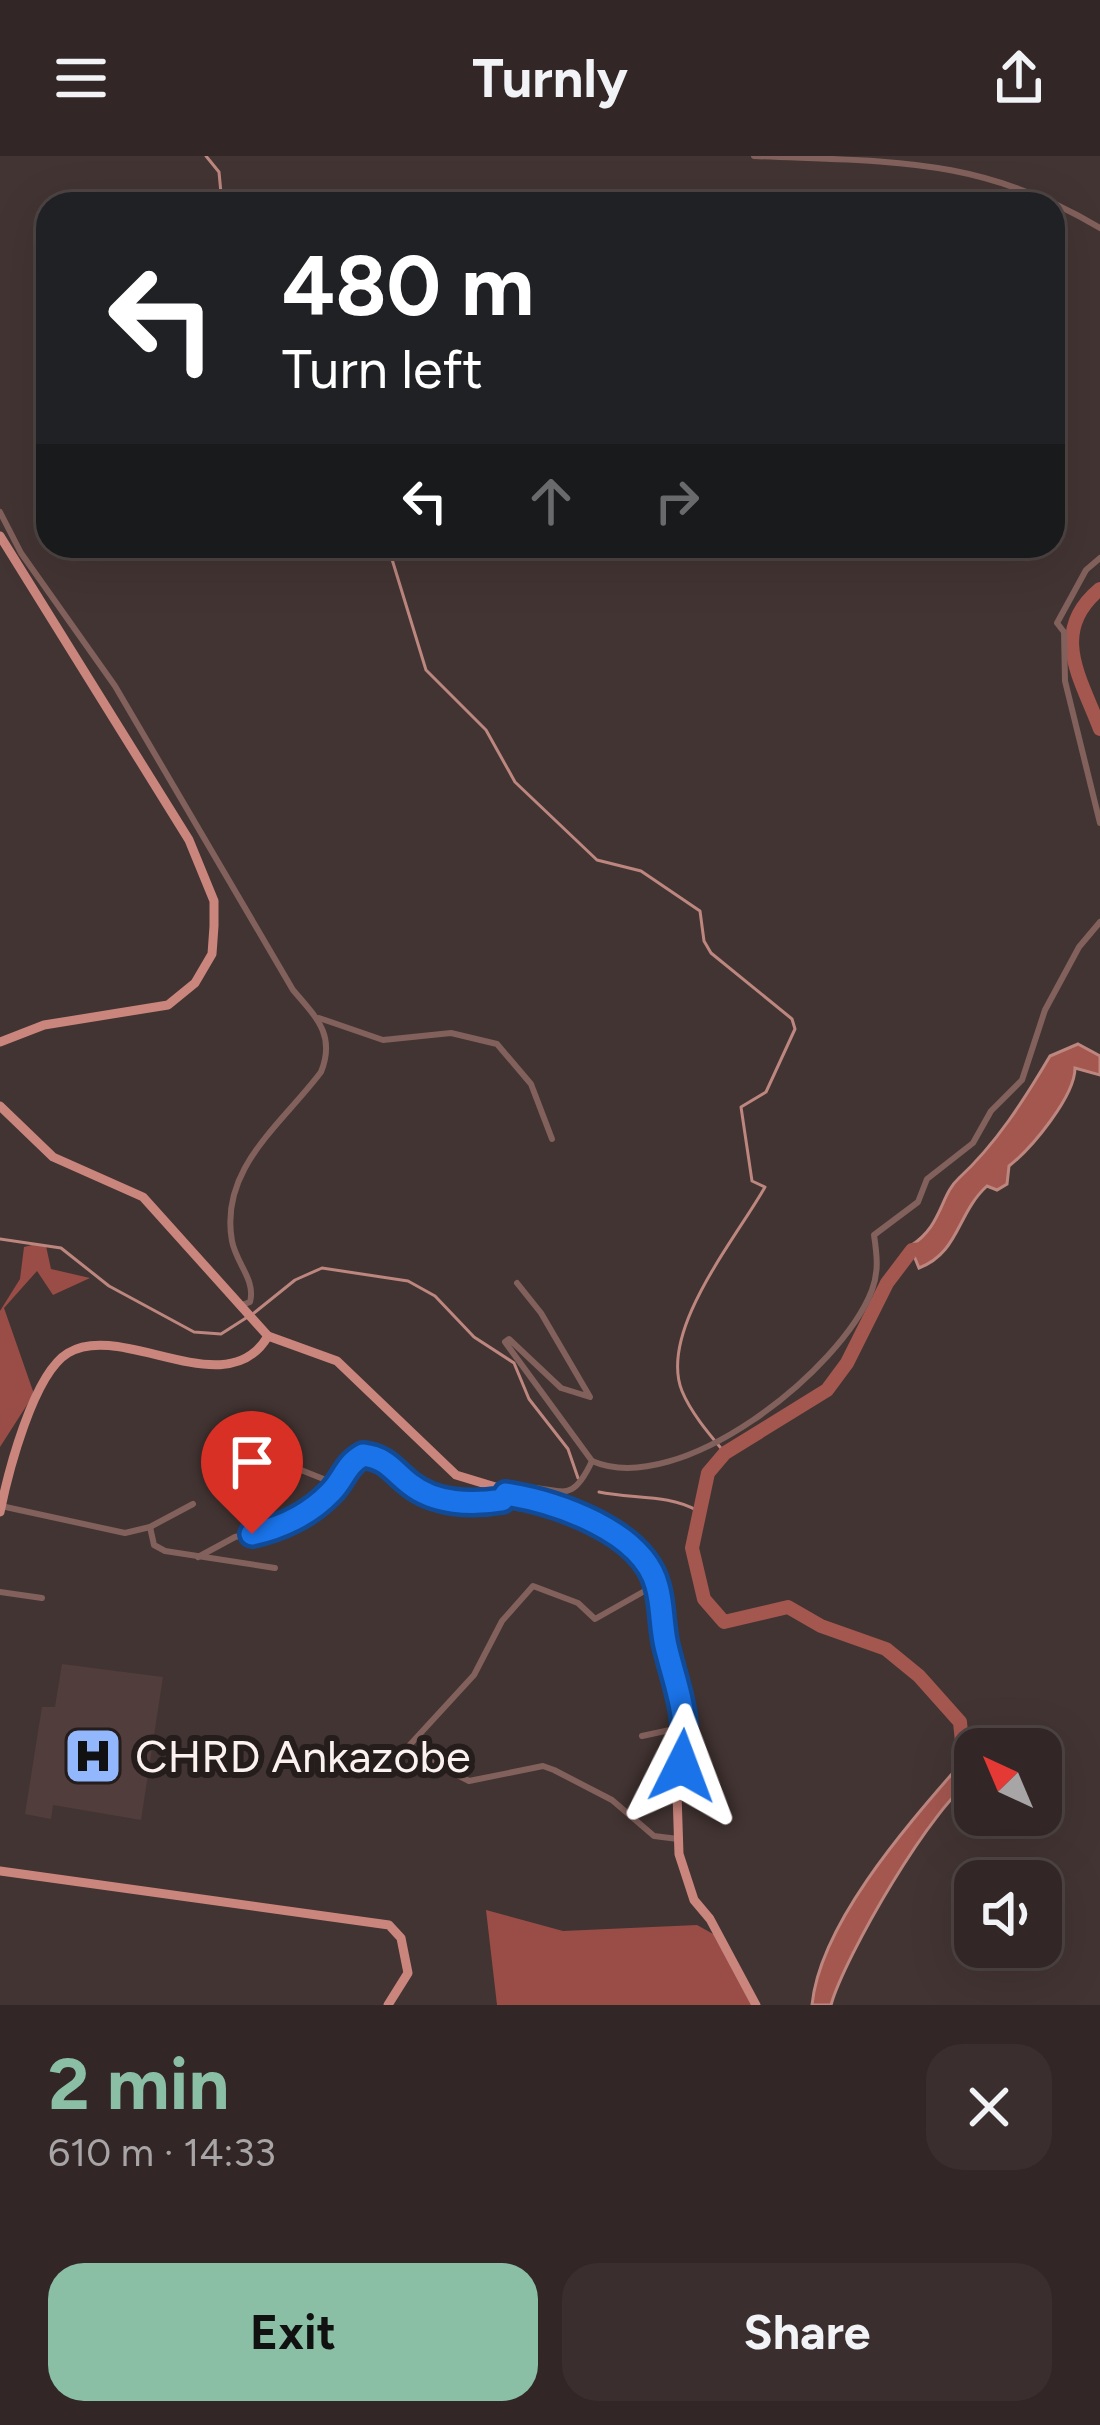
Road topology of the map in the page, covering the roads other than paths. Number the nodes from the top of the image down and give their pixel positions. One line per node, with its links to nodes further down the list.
1 (754, 156): 2 (street)
2 (1038, 192)
3 (1065, 208): 4 (street)
4 (1100, 228)
5 (0, 512): 10 (street)
6 (0, 536): 11 (main road)
7 (1100, 558): 8 (street)
8 (1100, 823)
9 (1100, 922): 17 (street)
10 (316, 1016): 13 (street); 15 (street)
11 (0, 1042)
12 (0, 1106): 15 (main road)
13 (552, 1139)
14 (517, 1282): 17 (street)
15 (244, 1308): 16 (main road)
16 (268, 1336): 20 (main road); 22 (main road)
17 (592, 1461): 20 (street)
18 (249, 1466): 19 (street)
19 (336, 1484): 20 (street); 24 (street)
20 (506, 1494): 26 (main road)
21 (193, 1504): 23 (street)
22 (0, 1509): 23 (street)
23 (150, 1527): 24 (street)
24 (198, 1557): 25 (street)
25 (275, 1568)
26 (657, 1584): 30 (main road); 31 (street)
27 (0, 1592): 28 (street)
28 (42, 1598)
29 (642, 1736): 30 (street)
30 (686, 1739): 31 (main road)
31 (678, 1839): 34 (main road)
32 (0, 1871): 33 (main road)
33 (388, 2005)
34 (756, 2005)

